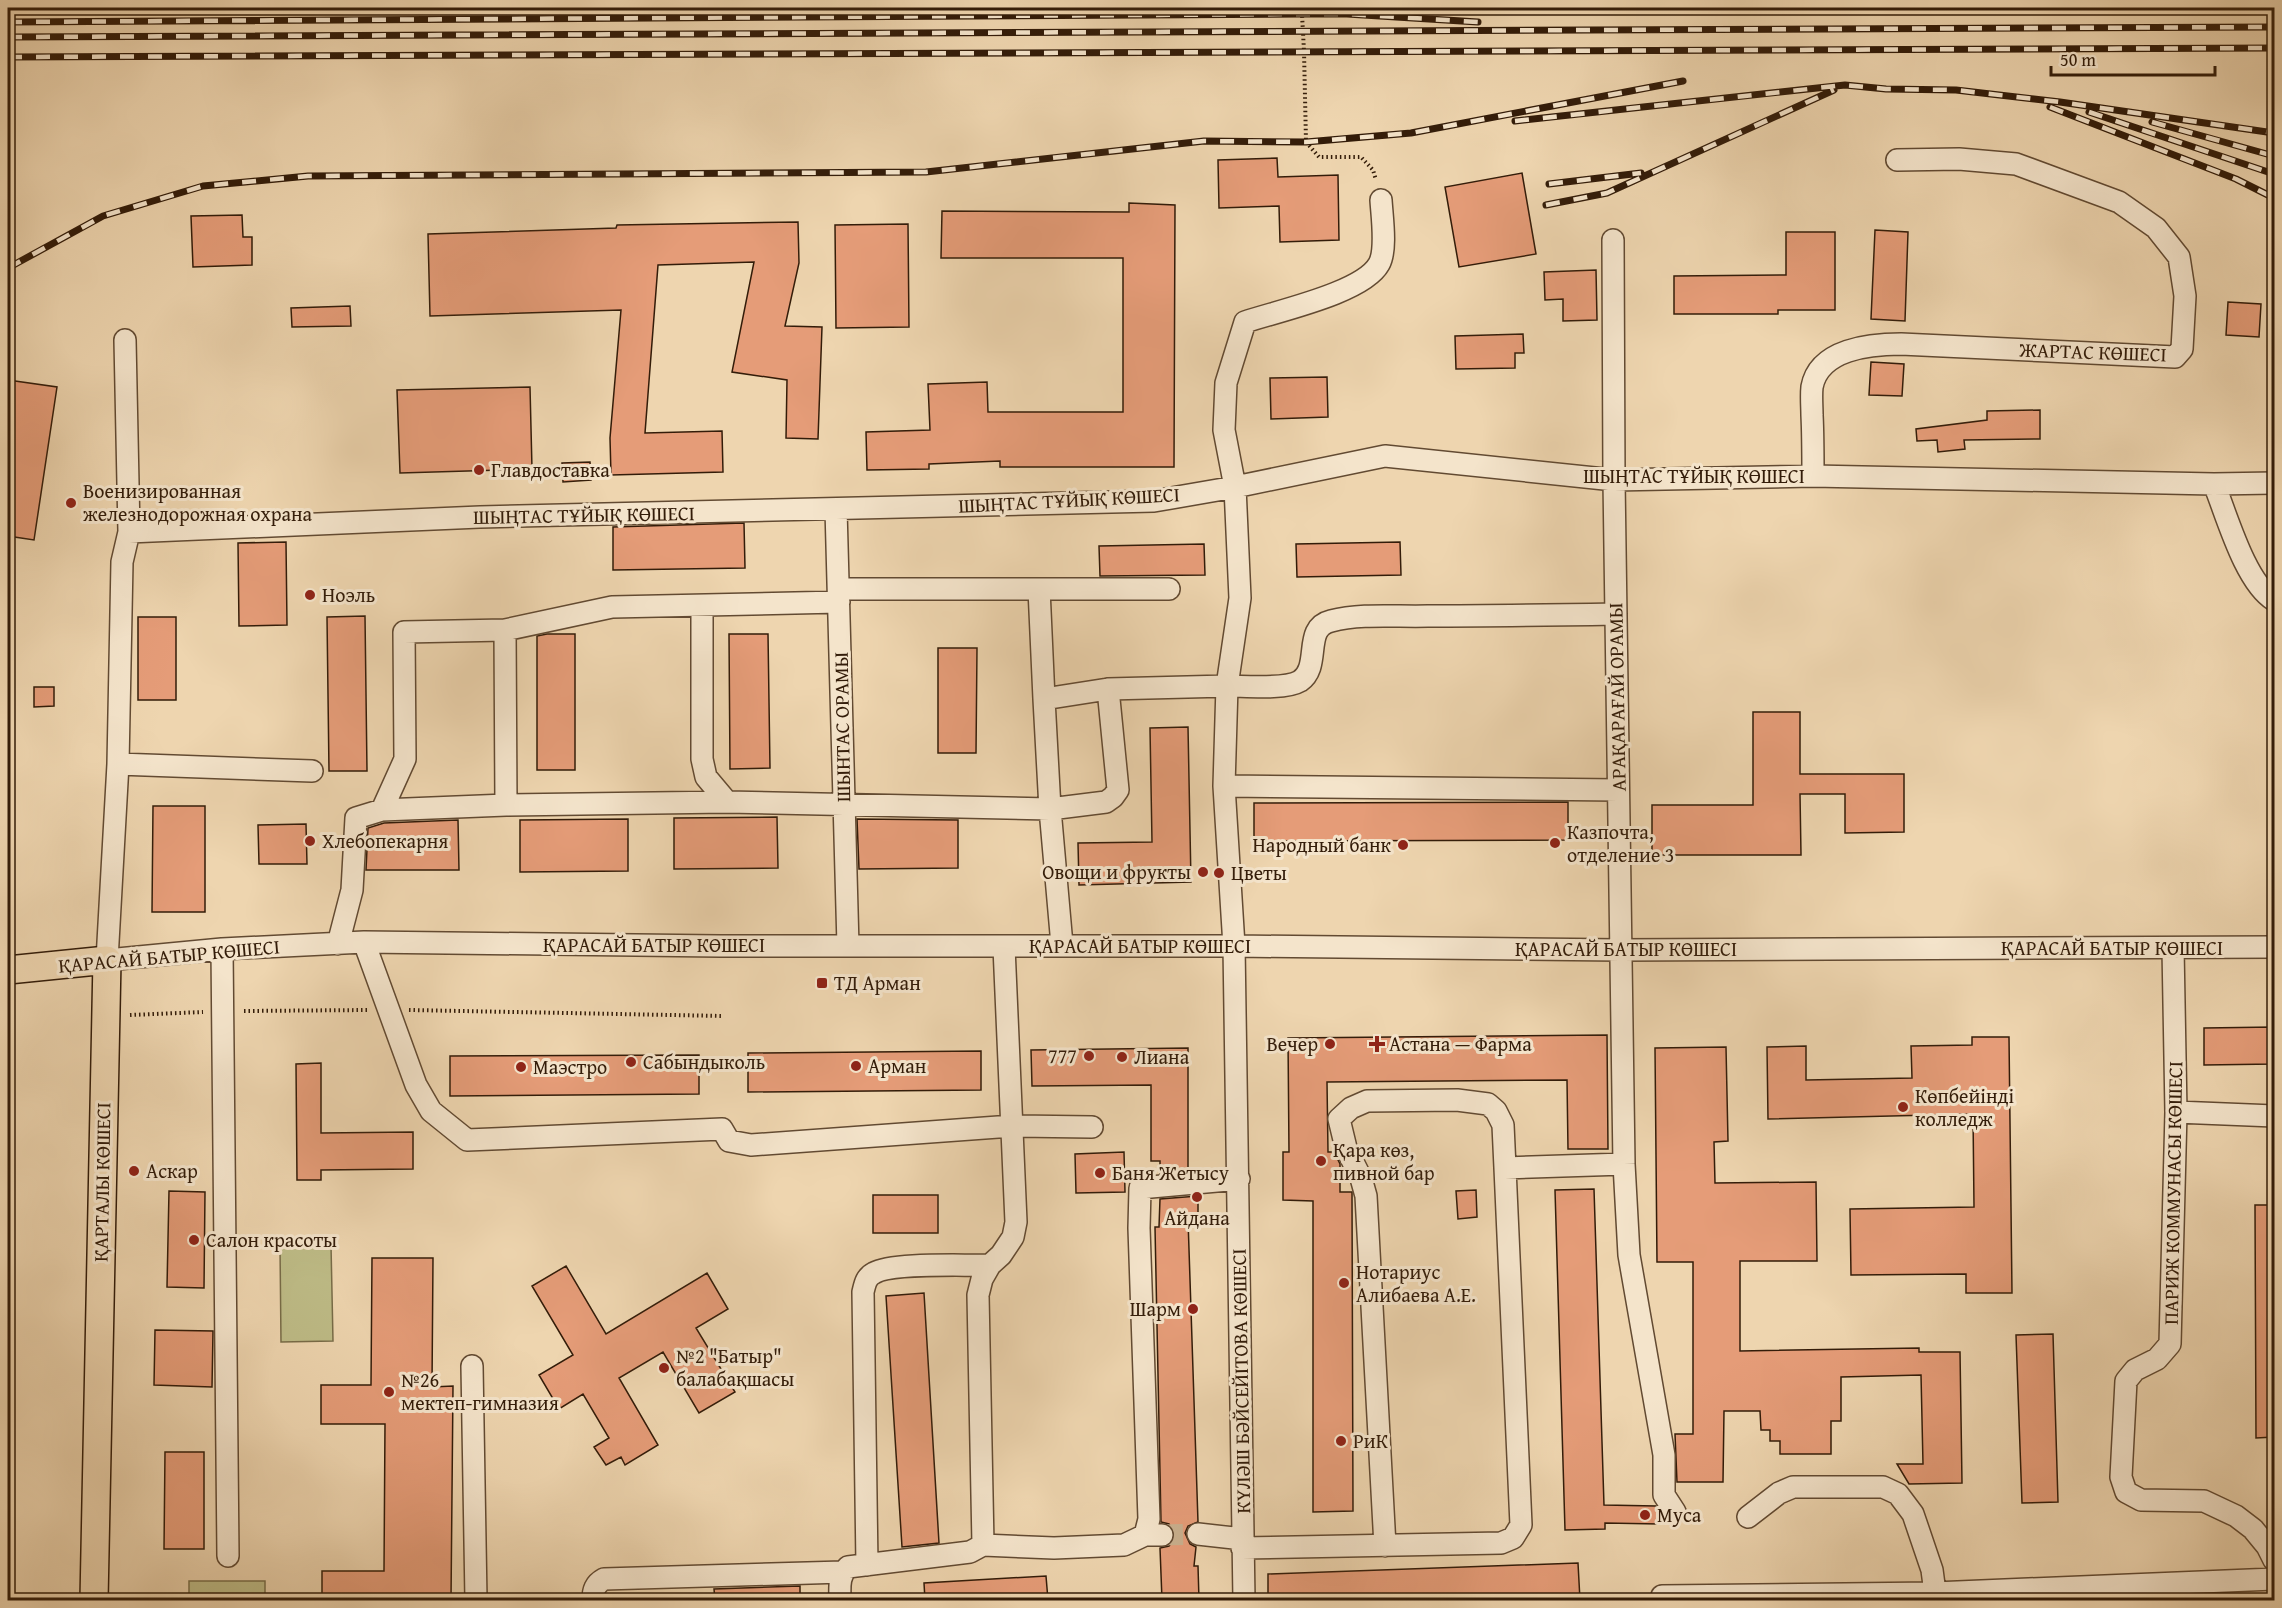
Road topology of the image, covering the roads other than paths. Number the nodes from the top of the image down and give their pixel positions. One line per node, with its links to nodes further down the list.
1 (1897, 160): 5 (street, ЖАРТАС КӨШЕСІ)
2 (1381, 200): 9 (street, КҮЛӘШ БӘЙСЕЙІТОВА КӨШЕСІ)
3 (1613, 240): 6 (street, АРАҚАРАҒАЙ ОРАМЫ)
4 (125, 340): 11 (street)
5 (1813, 476): 6 (street, ШЫҢТАС ТҰЙЫҚ КӨШЕСІ); 8 (street, ШЫҢТАС ТҰЙЫҚ КӨШЕСІ)
6 (1614, 480): 9 (street, ШЫҢТАС ТҰЙЫҚ КӨШЕСІ); 17 (street, АРАҚАРАҒАЙ ОРАМЫ)
7 (2274, 483): 8 (street, ШЫҢТАС ТҰЙЫҚ КӨШЕСІ)
8 (2214, 484): 15 (street)
9 (1235, 487): 10 (street, ШЫҢТАС ТҰЙЫҚ КӨШЕСІ); 19 (street, КҮЛӘШ БӘЙСЕЙІТОВА КӨШЕСІ)
10 (836, 509): 11 (street, ШЫҢТАС ТҰЙЫҚ КӨШЕСІ); 14 (street, ШЫНТАС ОРАМЫ)
11 (129, 532): 22 (street)
12 (1039, 589): 13 (street); 14 (street); 21 (street)
13 (1169, 589)
14 (839, 596): 16 (street); 27 (street, ШЫНТАС ОРАМЫ)
15 (2274, 600)
16 (702, 606): 18 (street); 26 (street)
17 (1616, 614): 19 (street); 25 (street, АРАҚАРАҒАЙ ОРАМЫ)
18 (505, 630): 28 (street); 30 (street)
19 (1227, 686): 20 (street); 24 (street, КҮЛӘШ БӘЙСЕЙІТОВА КӨШЕСІ)
20 (1108, 689): 21 (street); 29 (street)
21 (1044, 699): 29 (street)
22 (118, 764): 23 (street); 41 (street, ҚАРТАЛЫ КӨШЕСІ)
23 (312, 771)
24 (1224, 786): 25 (street); 35 (street, КҮЛӘШ БӘЙСЕЙІТОВА КӨШЕСІ)
25 (1618, 790): 40 (street, АРАҚАРАҒАЙ ОРАМЫ)
26 (727, 802): 27 (street); 28 (street)
27 (844, 804): 29 (street); 34 (street, ШЫНТАС ОРАМЫ)
28 (506, 805): 30 (street)
29 (1050, 809): 33 (street)
30 (382, 810): 32 (street)
31 (364, 942): 32 (street, ҚАРАСАЙ БАТЫР КӨШЕСІ); 34 (street, ҚАРАСАЙ БАТЫР КӨШЕСІ); 45 (street)
32 (338, 944): 39 (street, ҚАРАСАЙ БАТЫР КӨШЕСІ)
33 (1062, 945): 35 (street, ҚАРАСАЙ БАТЫР КӨШЕСІ); 37 (street, ҚАРАСАЙ БАТЫР КӨШЕСІ)
34 (848, 946): 37 (street, ҚАРАСАЙ БАТЫР КӨШЕСІ)
35 (1234, 946): 40 (street, ҚАРАСАЙ БАТЫР КӨШЕСІ); 49 (street, КҮЛӘШ БӘЙСЕЙІТОВА КӨШЕСІ)
36 (2274, 946): 38 (street, ҚАРАСАЙ БАТЫР КӨШЕСІ)
37 (1004, 947): 45 (street)
38 (2173, 948): 40 (street, ҚАРАСАЙ БАТЫР КӨШЕСІ); 43 (street, ПАРИЖ КОММУНАСЫ КӨШЕСІ)
39 (222, 949): 41 (street, ҚАРАСАЙ БАТЫР КӨШЕСІ); 58 (street)
40 (1620, 950): 47 (street, АРАҚАРАҒАЙ ОРАМЫ)
41 (107, 960): 42 (main road, ҚАРАСАЙ БАТЫР КӨШЕСІ); 65 (main road, ҚАРТАЛЫ КӨШЕСІ)
42 (8, 970)
43 (2176, 1112): 44 (street); 59 (street, ПАРИЖ КОММУНАСЫ КӨШЕСІ)
44 (2274, 1116)
45 (1012, 1126): 46 (street); 50 (street)
46 (1092, 1127)
47 (1624, 1164): 48 (street); 52 (street, АРАҚАРАҒАЙ ОРАМЫ)
48 (1504, 1168): 57 (street); 57 (street)
49 (1239, 1179): 55 (street, КҮЛӘШ БӘЙСЕЙІТОВА КӨШЕСІ); 56 (street)
50 (990, 1265): 56 (street); 60 (street)
51 (472, 1366): 66 (street)
52 (1675, 1512)
53 (1748, 1517): 64 (street)
54 (1198, 1534): 55 (street)
55 (1243, 1543): 57 (street); 69 (street, КҮЛӘШ БӘЙСЕЙІТОВА КӨШЕСІ)
56 (982, 1545): 60 (street)
57 (1385, 1546)
58 (228, 1556)
59 (2274, 1560)
60 (867, 1565): 61 (street)
61 (843, 1572): 67 (street); 68 (street)
62 (2274, 1579): 64 (street)
63 (1662, 1596): 64 (street)
64 (1935, 1597)
65 (94, 1600)
66 (476, 1600)
67 (593, 1600)
68 (840, 1600)
69 (1244, 1600)

